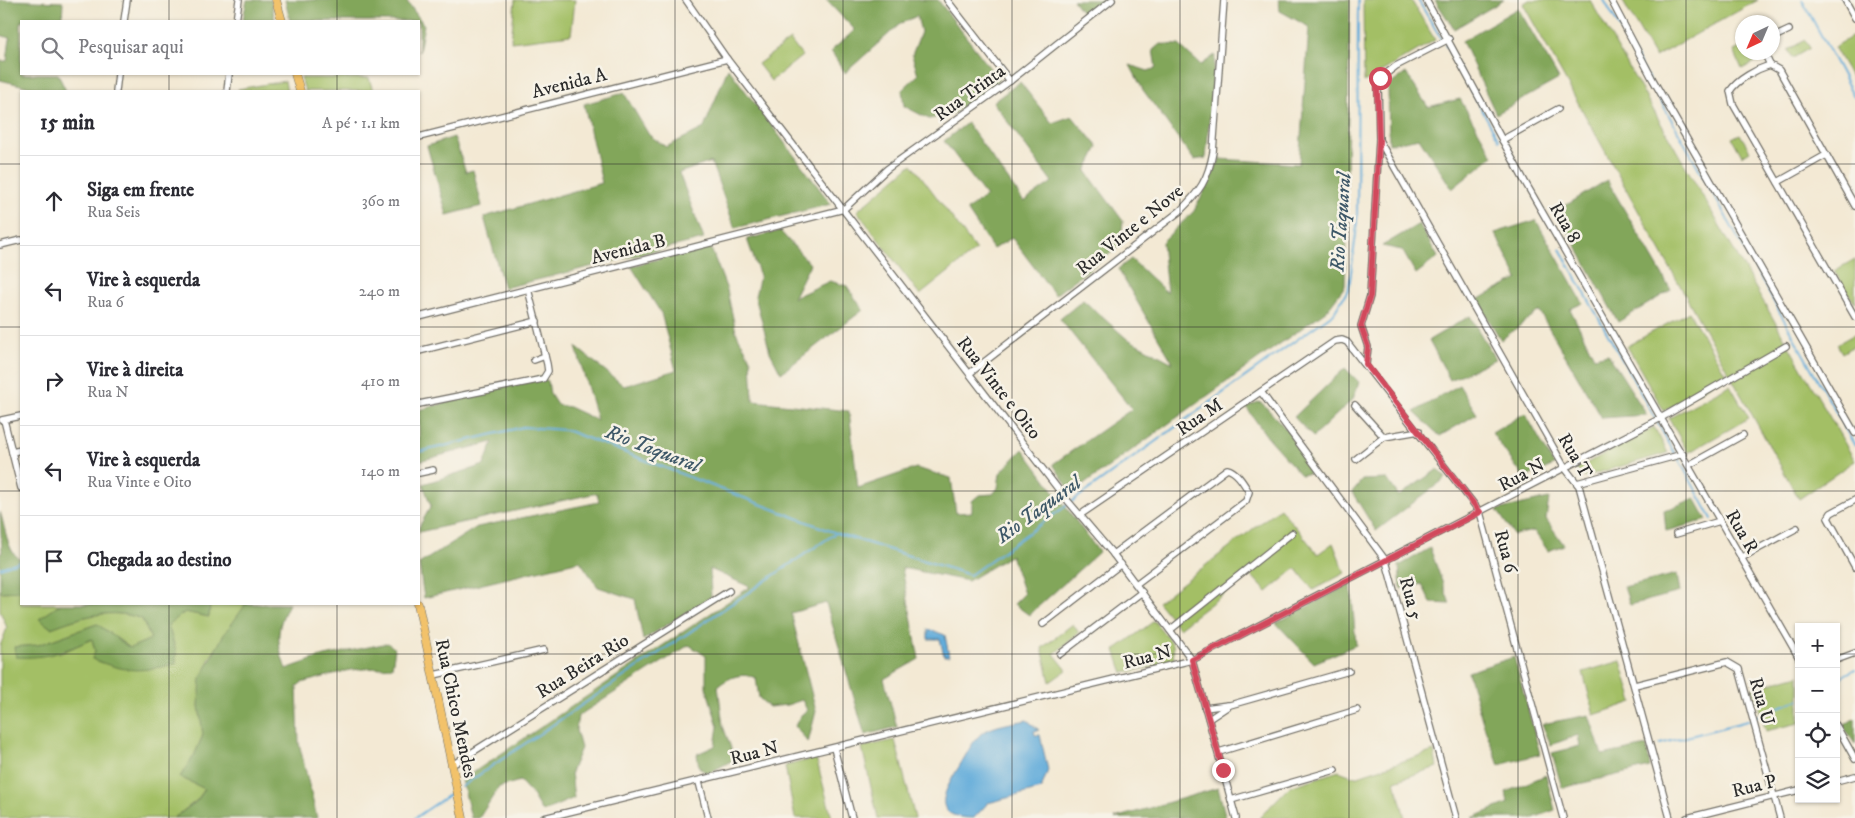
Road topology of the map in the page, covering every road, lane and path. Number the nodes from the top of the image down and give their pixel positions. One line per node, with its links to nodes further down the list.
1 (127, 0): 12 (street)
2 (239, 0): 13 (street)
3 (276, 0): 14 (main road)
4 (686, 0): 18 (street, Rua Vinte e Oito)
5 (947, 0): 24 (street)
6 (1112, 0): 24 (street, Rua Trinta)
7 (1224, 0): 49 (street, Rua Vinte e Nove)
8 (1426, 0): 17 (street, Rua 8)
9 (1611, 0): 57 (street)
10 (1845, 0): 11 (street)
11 (1855, 18)
12 (124, 20)
13 (236, 20)
14 (282, 20)
15 (1789, 30): 16 (street)
16 (1780, 34)
17 (1445, 41): 30 (street); 31 (street, Rua 8)
18 (727, 59): 29 (street, Avenida A); 35 (street, Rua Vinte e Oito)
19 (1768, 60): 20 (street)
20 (1770, 65): 32 (street); 33 (street)
21 (118, 75): 25 (street)
22 (229, 75): 26 (street)
23 (296, 75): 27 (main road)
24 (1010, 82): 35 (street, Rua Trinta)
25 (116, 90)
26 (227, 90)
27 (300, 90)
28 (1558, 109): 31 (street)
29 (420, 136)
30 (1379, 140): 48 (street); 65 (street, Rua T)
31 (1502, 140): 54 (street, Rua 8)
32 (1826, 155): 33 (street); 34 (street)
33 (1778, 182): 39 (street)
34 (1855, 206)
35 (844, 209): 38 (street, Avenida B); 49 (street, Rua Vinte e Oito)
36 (20, 240): 37 (street)
37 (0, 245)
38 (528, 289): 40 (street, Avenida B); 42 (street)
39 (1852, 306): 41 (street)
40 (420, 317)
41 (1855, 317)
42 (537, 321): 45 (street); 46 (street)
43 (1335, 341): 48 (street, Rua 6); 50 (street, Rua M)
44 (1786, 346): 54 (street, Rua N)
45 (420, 351)
46 (545, 356): 47 (street); 51 (street)
47 (534, 360)
48 (1366, 364): 56 (street, Rua 6)
49 (970, 373): 72 (street, Rua Vinte e Oito)
50 (1261, 392): 72 (street, Rua M); 79 (street, Rua 5)
51 (420, 404)
52 (1355, 405): 59 (street)
53 (20, 416): 55 (street)
54 (1659, 419): 62 (street, Rua R); 65 (street, Rua N)
55 (2, 420): 61 (street)
56 (1419, 431): 59 (street); 71 (street, Rua 6)
57 (1855, 433)
58 (1743, 435): 64 (street)
59 (1384, 436): 63 (street)
60 (20, 450): 61 (street)
61 (12, 452): 68 (street)
62 (1679, 455): 64 (street, Rua R); 69 (street)
63 (1356, 459)
64 (1689, 465): 73 (street, Rua R)
65 (1565, 468): 69 (street, Rua T); 71 (street, Rua N)
66 (433, 470): 67 (street)
67 (420, 473)
68 (20, 484)
69 (1577, 484): 96 (street, Rua T)
70 (1855, 500): 81 (street)
71 (1480, 512): 79 (street, Rua N); 119 (street, Rua 6)
72 (1080, 515): 77 (street, Rua Vinte e Oito)
73 (1720, 521): 76 (street); 78 (street, Rua R)
74 (1797, 528): 78 (street)
75 (1292, 533): 87 (street)
76 (1676, 534)
77 (1113, 554): 80 (street, Rua Vinte e Oito); 82 (street)
78 (1742, 558): 89 (street, Rua R)
79 (1386, 561): 93 (street, Rua N); 118 (street, Rua 5)
80 (1121, 564): 82 (street, Rua Vinte e Oito); 86 (street)
81 (1855, 567)
82 (1136, 584): 84 (street, Rua Vinte e Oito)
83 (729, 591): 105 (street, Rua Beira Rio)
84 (1142, 592): 87 (street, Rua Vinte e Oito); 91 (street)
85 (418, 605): 95 (main road, Rua Chico Mendes)
86 (1043, 624)
87 (1170, 630): 93 (street, Rua Vinte e Oito)
88 (544, 650): 95 (street)
89 (1795, 651)
90 (1855, 653): 92 (street)
91 (1060, 654)
92 (1840, 659)
93 (1192, 660): 98 (street, Rua Vinte e Oito); 102 (street, Rua N)
94 (1349, 671): 97 (street)
95 (434, 675): 105 (main road, Rua Chico Mendes)
96 (1635, 685): 111 (street, Rua U); 120 (street, Rua T)
97 (1230, 705): 98 (street); 100 (street)
98 (1206, 708): 100 (street, Rua Vinte e Oito)
99 (1357, 710): 103 (street)
100 (1209, 719): 103 (street, Rua Vinte e Oito)
101 (1840, 732): 104 (street)
102 (834, 748): 109 (street, Rua N); 116 (street)
103 (1219, 752): 112 (street, Rua Vinte e Oito)
104 (1855, 759)
105 (452, 765): 113 (main road, Rua Chico Mendes)
106 (1336, 770): 112 (street)
107 (1855, 776): 108 (street)
108 (1840, 780)
109 (699, 782): 114 (street, Rua N); 115 (street)
110 (1795, 791): 111 (street, Rua P)
111 (1774, 796): 121 (street, Rua P); 122 (street, Rua U)
112 (1231, 800): 117 (street, Rua Vinte e Oito)
113 (463, 818)
114 (544, 818)
115 (708, 818)
116 (852, 818)
117 (1236, 818)
118 (1456, 818)
119 (1563, 818)
120 (1670, 818)
121 (1687, 818)
122 (1780, 818)

